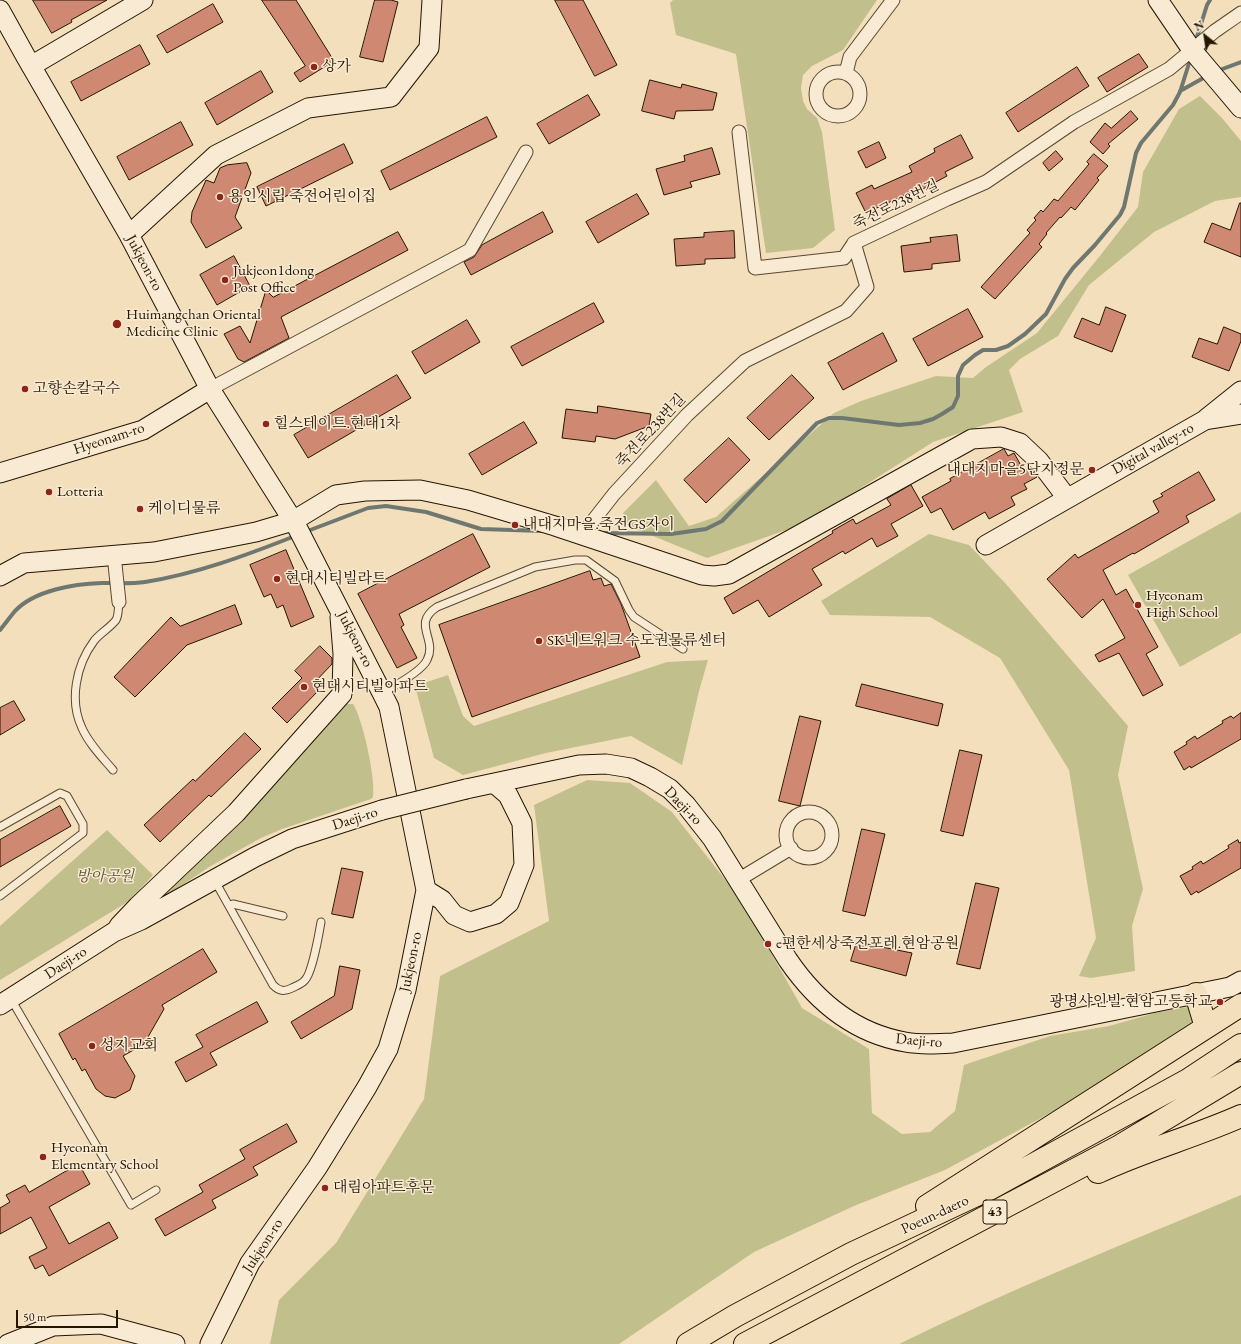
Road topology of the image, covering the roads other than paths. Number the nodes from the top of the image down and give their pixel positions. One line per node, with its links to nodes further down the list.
1 (143, 0): 8 (street)
2 (432, 0): 13 (street)
3 (894, 0): 9 (street)
4 (1158, 0): 7 (street)
5 (0, 10): 8 (street, Jukjeon-ro)
6 (1241, 12): 7 (street, 죽전로238번길)
7 (1193, 49): 10 (street); 14 (street, 죽전로238번길)
8 (31, 66): 13 (street, Jukjeon-ro)
9 (846, 73)
10 (1241, 108)
11 (738, 132): 14 (street)
12 (526, 152): 15 (street)
13 (129, 235): 15 (street, Jukjeon-ro)
14 (854, 243): 23 (street, 죽전로238번길)
15 (210, 389): 20 (street, Hyeonam-ro); 22 (street, Jukjeon-ro)
16 (1241, 391): 18 (street)
17 (1241, 414): 18 (street, Digital valley-ro)
18 (1205, 420): 19 (street); 21 (street, Digital valley-ro)
19 (1241, 429)
20 (0, 473)
21 (1068, 498): 23 (street); 24 (street, Digital valley-ro)
22 (298, 530): 23 (street); 25 (street); 28 (street, Jukjeon-ro)
23 (585, 531)
24 (986, 545)
25 (114, 555): 26 (street); 27 (street)
26 (0, 576)
27 (119, 602): 31 (lane)
28 (340, 609): 30 (street, Jukjeon-ro); 42 (street)
29 (682, 649): 30 (lane)
30 (382, 693): 37 (street, Jukjeon-ro)
31 (113, 770)
32 (494, 783): 35 (street, Daeji-ro, bridge); 36 (street, Daeji-ro); 37 (street)
33 (0, 827): 38 (lane)
34 (791, 848): 34 (street); 36 (street)
35 (214, 879): 39 (lane); 42 (street, Daeji-ro)
36 (738, 880): 44 (street, Daeji-ro)
37 (426, 890): 56 (street, Jukjeon-ro)
38 (0, 896)
39 (230, 905): 40 (lane); 41 (lane)
40 (283, 916)
41 (322, 922)
42 (114, 932): 45 (street, Daeji-ro)
43 (1241, 981): 44 (street, Daeji-ro)
44 (1196, 994): 47 (highway)
45 (5, 1002): 51 (lane)
46 (1241, 1005): 47 (highway)
47 (1206, 1027): 52 (highway)
48 (1241, 1045): 52 (highway, Poeun-daero / 43)
49 (1241, 1073): 53 (highway, Poeun-daero / 43)
50 (1241, 1116): 53 (highway)
51 (156, 1190)
52 (851, 1254): 57 (highway, Poeun-daero / 43)
53 (900, 1262): 58 (highway, Poeun-daero / 43)
54 (8, 1344): 55 (street)
55 (174, 1344)
56 (210, 1344)
57 (688, 1344)
58 (745, 1344)

